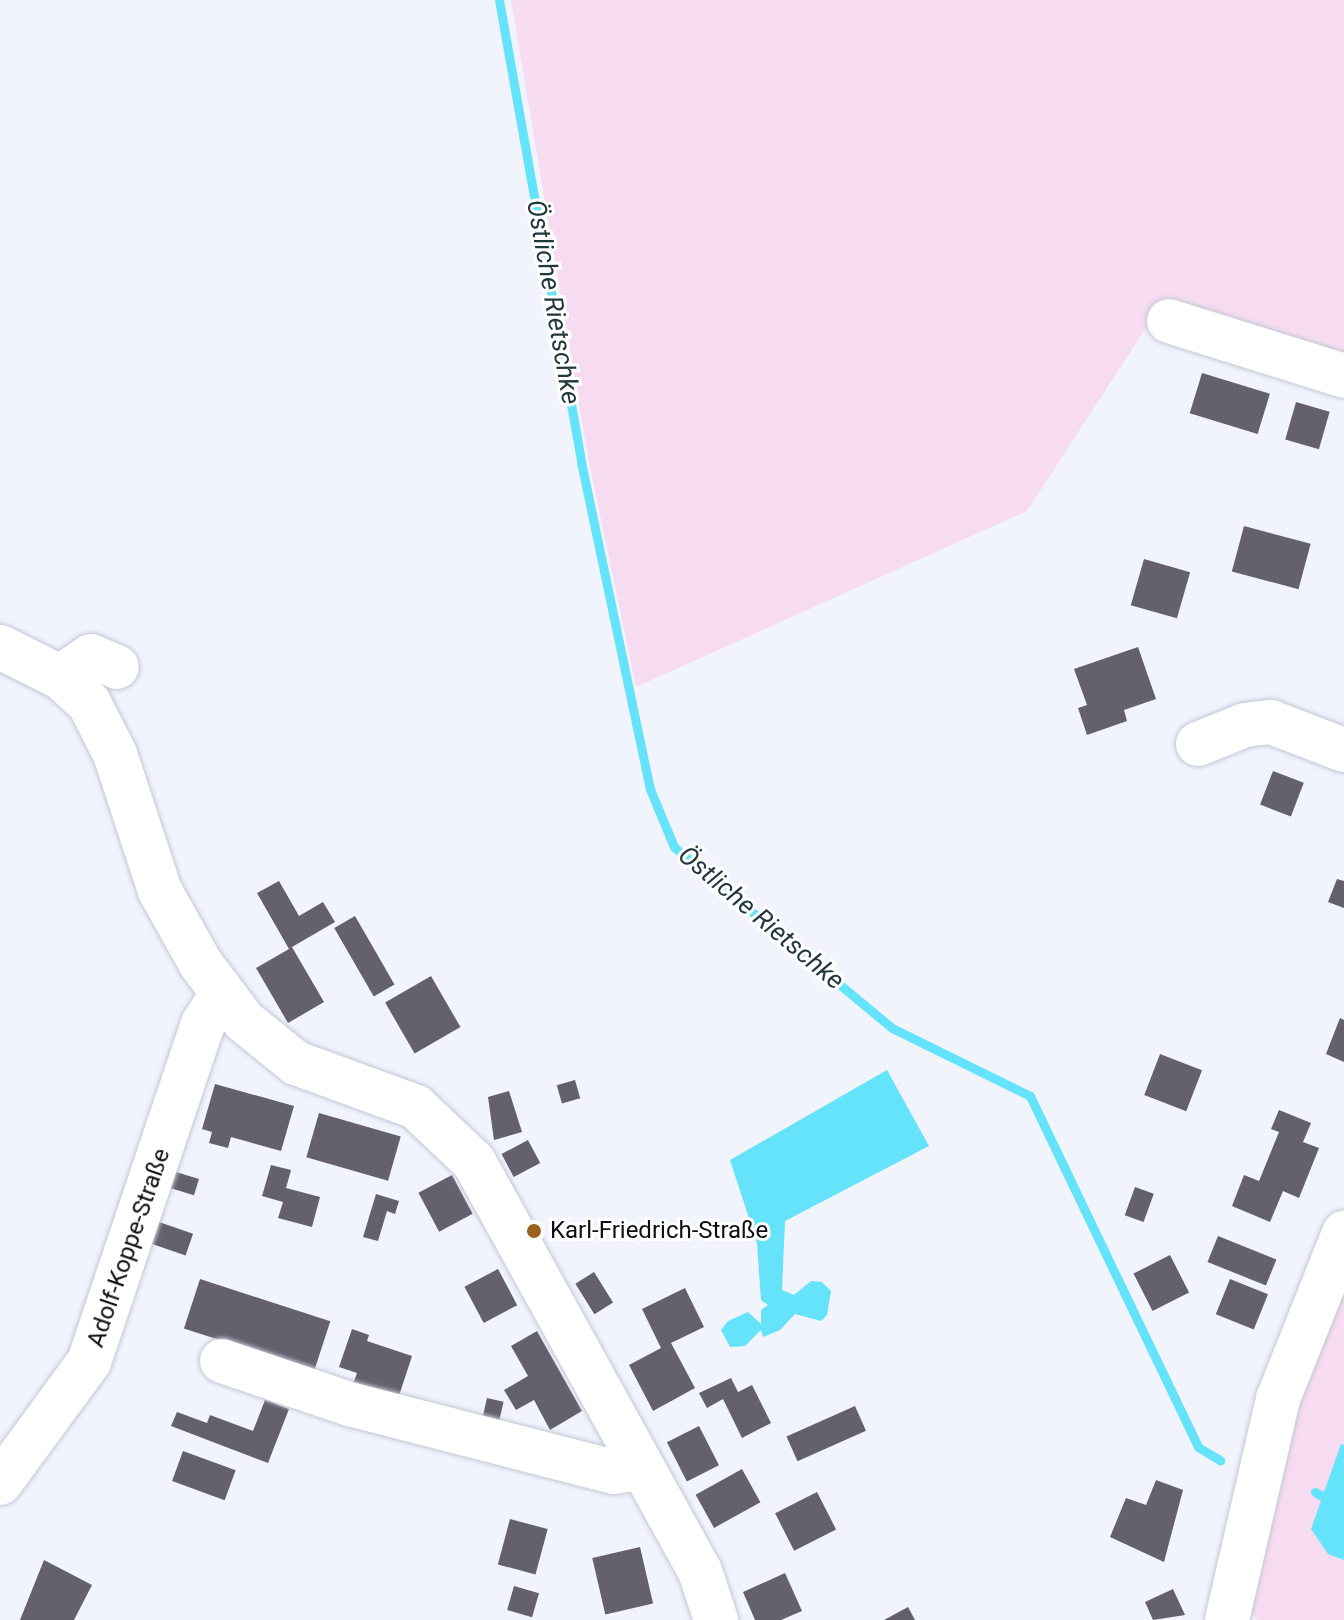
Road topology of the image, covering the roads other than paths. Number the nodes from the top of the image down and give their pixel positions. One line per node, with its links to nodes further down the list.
1 (1169, 321): 2 (street)
2 (1344, 376)
3 (0, 647): 5 (street)
4 (117, 667): 5 (street)
5 (60, 677): 8 (street)
6 (1198, 744): 7 (street)
7 (1344, 750)
8 (222, 994): 11 (street); 12 (street, Adolf-Koppe-Straße)
9 (1344, 1233): 14 (street)
10 (222, 1361): 11 (street)
11 (642, 1467): 13 (street)
12 (0, 1483)
13 (716, 1620)
14 (1227, 1620)

